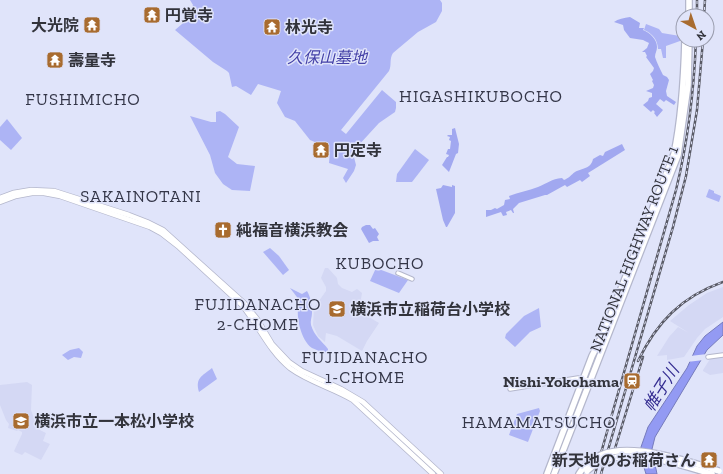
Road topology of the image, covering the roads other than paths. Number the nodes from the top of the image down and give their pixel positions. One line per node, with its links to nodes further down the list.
1 (685, 48): 9 (highway, NATIONAL HIGHWAY ROUTE 1)
2 (689, 48): 10 (highway, NATIONAL HIGHWAY ROUTE 1)
3 (0, 198): 15 (main road)
4 (0, 202): 14 (main road)
5 (398, 273): 6 (street)
6 (412, 279)
7 (723, 355): 8 (street)
8 (708, 357)
9 (583, 378): 10 (street); 11 (street); 16 (highway, NATIONAL HIGHWAY ROUTE 1)
10 (590, 381): 17 (highway, NATIONAL HIGHWAY ROUTE 1)
11 (510, 389)
12 (585, 471): 13 (highway, bridge); 18 (highway); 19 (highway, bridge)
13 (721, 471)
14 (433, 474)
15 (441, 474)
16 (547, 474)
17 (554, 474)
18 (579, 474)
19 (712, 474)

